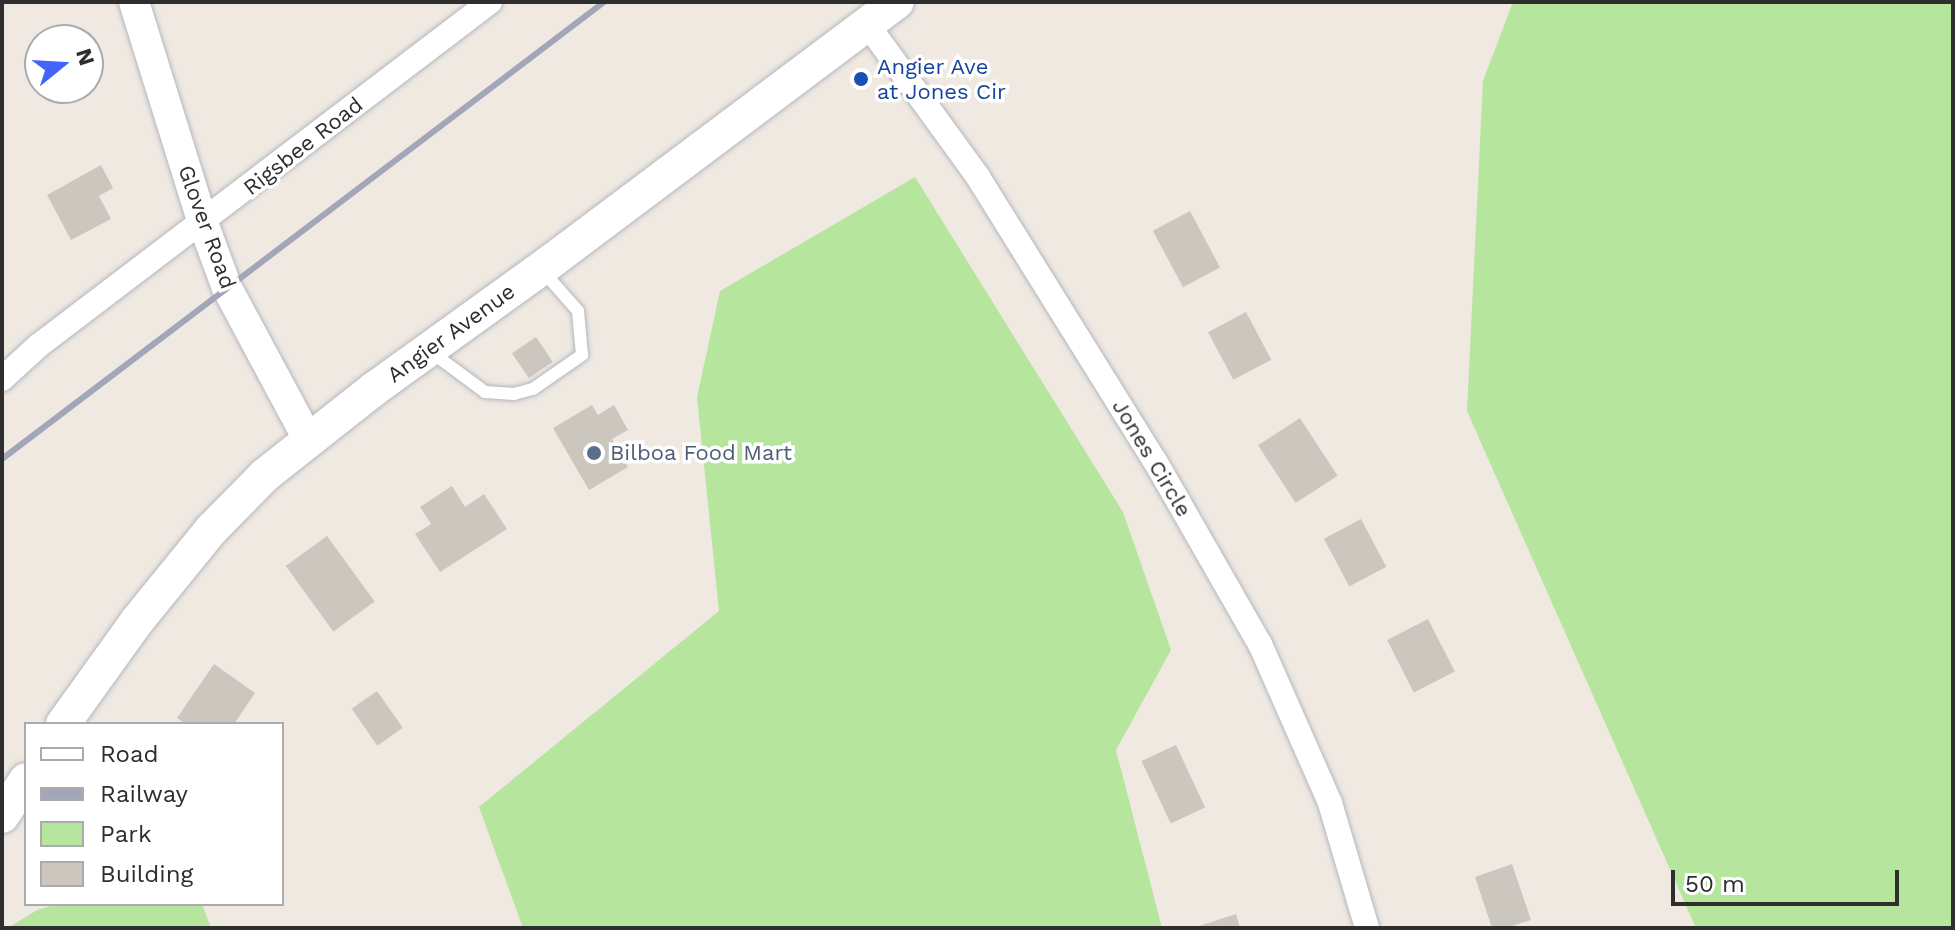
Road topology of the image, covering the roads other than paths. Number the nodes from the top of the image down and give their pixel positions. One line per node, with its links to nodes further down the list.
1 (134, 2): 5 (street, Glover Road)
2 (490, 2): 5 (street, Rigsbee Road)
3 (897, 2): 4 (main road, Angier Avenue)
4 (867, 24): 6 (main road, Angier Avenue); 13 (street, Jones Circle)
5 (203, 223): 8 (street, Rigsbee Road); 9 (street, Glover Road)
6 (541, 269): 7 (main road, Angier Avenue); 7 (lane)
7 (428, 350): 9 (main road, Angier Avenue)
8 (2, 379)
9 (308, 439): 10 (main road, Angier Avenue)
10 (64, 722)
11 (24, 783): 12 (main road)
12 (2, 816)
13 (1367, 928)

